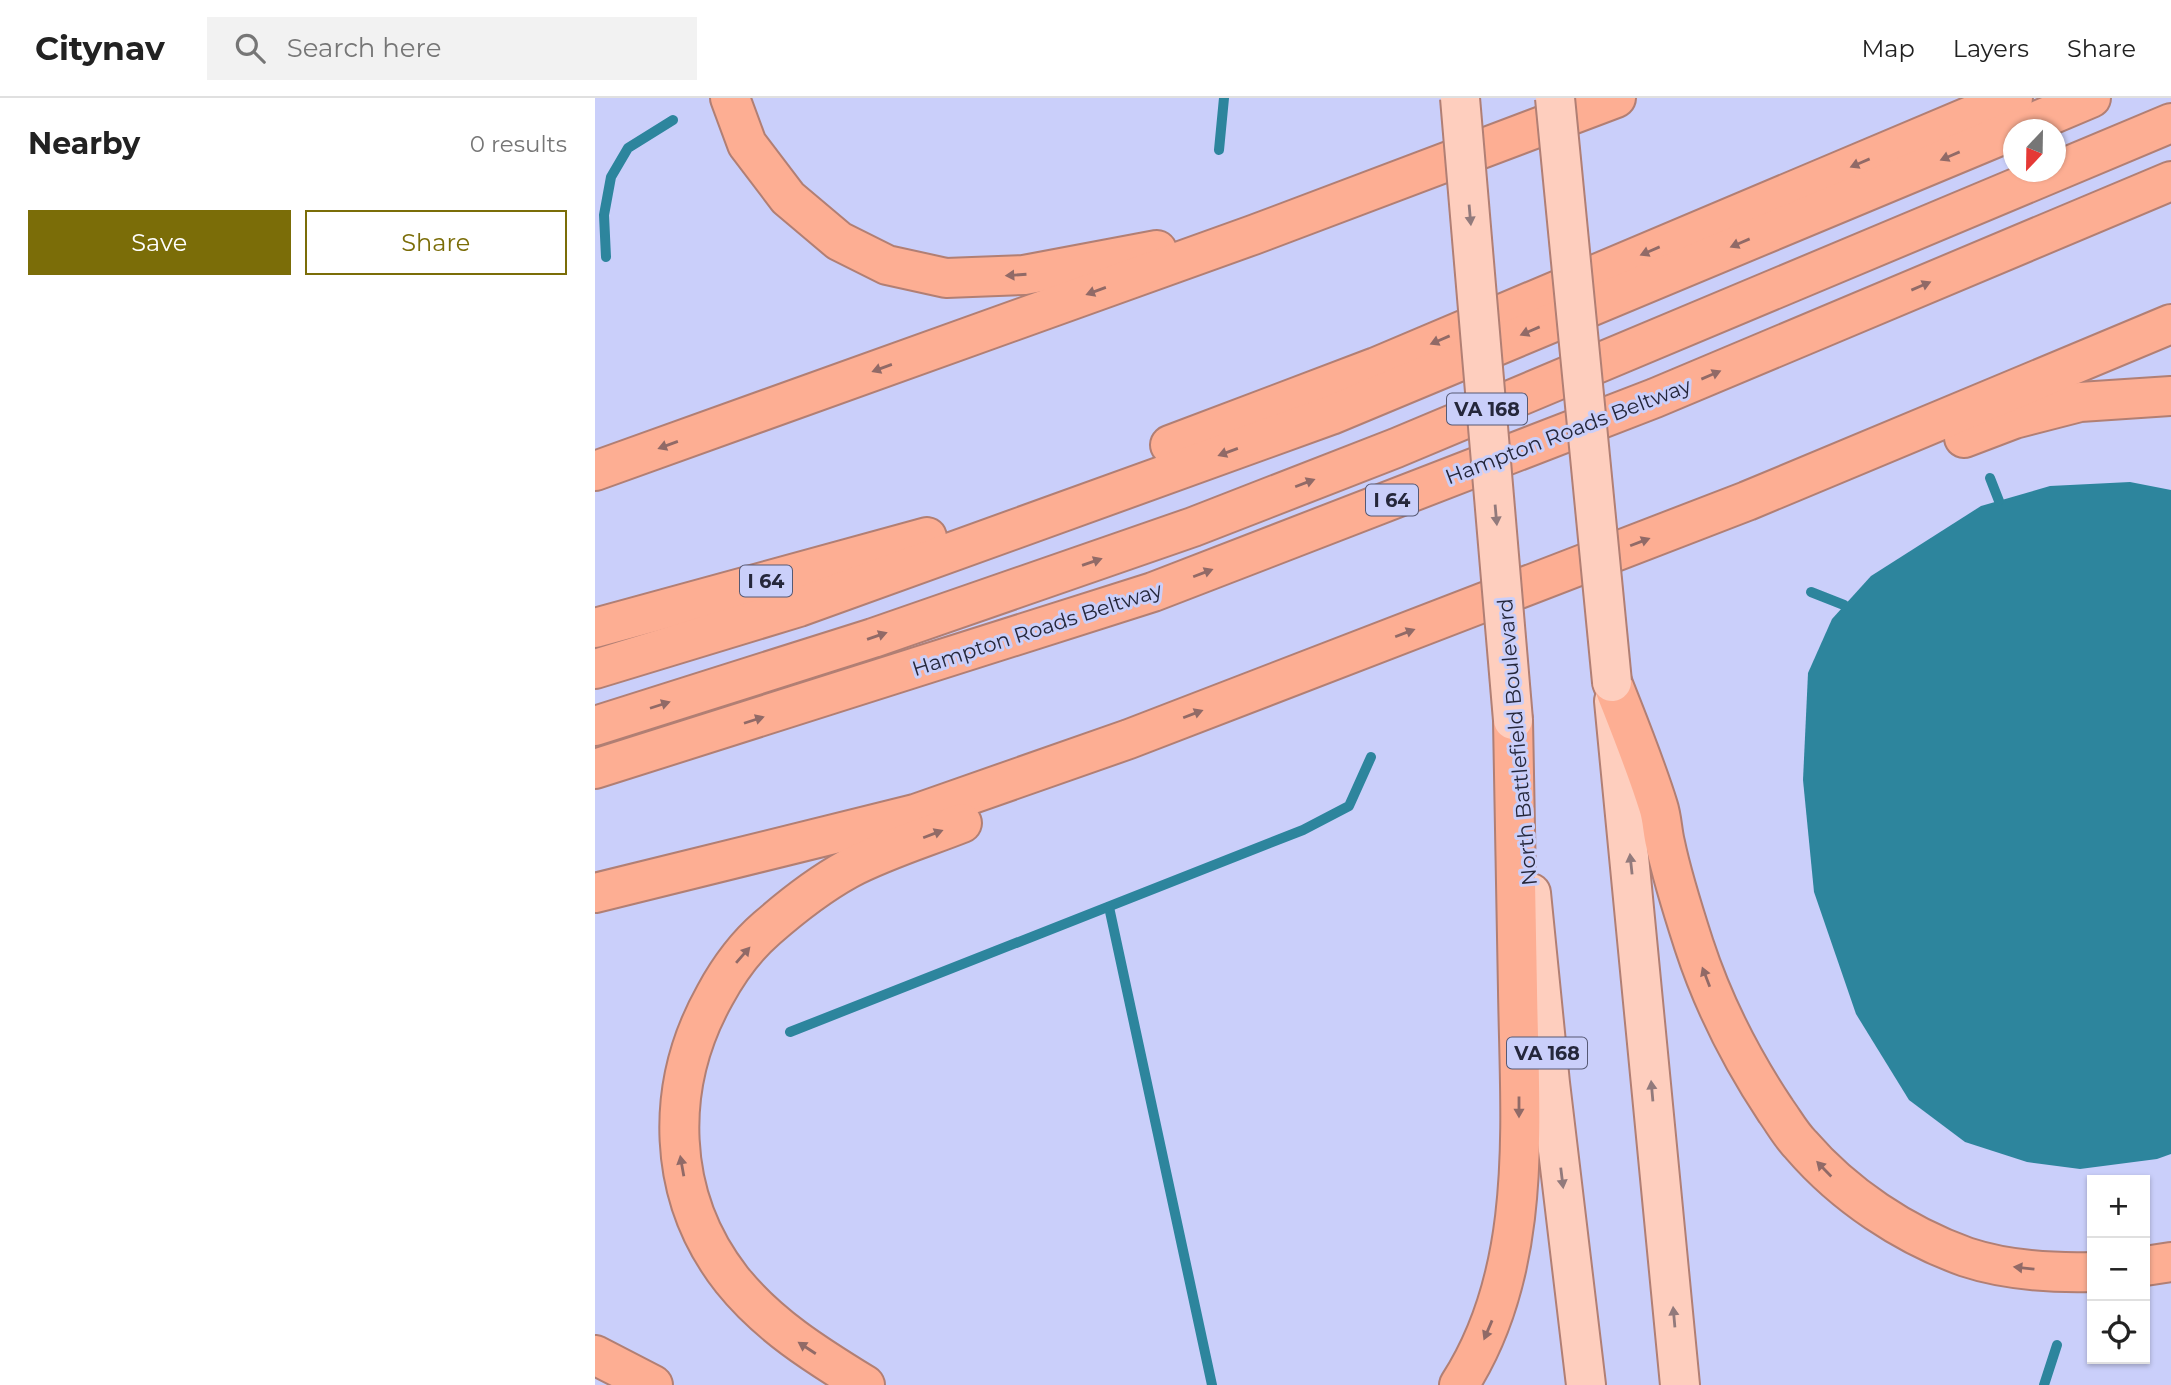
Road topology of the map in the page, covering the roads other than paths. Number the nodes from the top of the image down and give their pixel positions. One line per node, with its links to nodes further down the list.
1 (730, 98): 11 (highway, one-way to 1)
2 (1460, 98): 19 (main road, North Battlefield Boulevard / VA 168, one-way to 19, bridge)
3 (1555, 98): 18 (main road, bridge)
4 (1616, 98): 11 (highway)
5 (2013, 98): 16 (highway, I 64, one-way to 16)
6 (2091, 98): 7 (highway)
7 (2040, 119)
8 (2171, 123): 20 (highway, one-way to 8)
9 (2003, 135): 17 (highway, one-way to 17)
10 (2171, 181): 22 (highway, Hampton Roads Beltway / I 64, one-way to 10)
11 (1252, 235): 14 (highway, one-way to 14)
12 (2171, 324): 15 (highway)
13 (2171, 396): 15 (highway)
14 (595, 471)
15 (1747, 501): 21 (highway, one-way to 15)
16 (595, 628)
17 (595, 669)
18 (1612, 682): 26 (highway, one-way to 18); 32 (main road, one-way to 18)
19 (1513, 720): 30 (highway, one-way to 30); 31 (main road, North Battlefield Boulevard / VA 168, one-way to 31)
20 (595, 726)
21 (1129, 739): 23 (highway); 29 (highway, one-way to 21)
22 (595, 769)
23 (595, 893)
24 (2171, 1262): 25 (highway)
25 (2150, 1265)
26 (2087, 1272)
27 (595, 1355): 28 (highway)
28 (653, 1385)
29 (865, 1385)
30 (1459, 1385)
31 (1586, 1385)
32 (1680, 1385)

